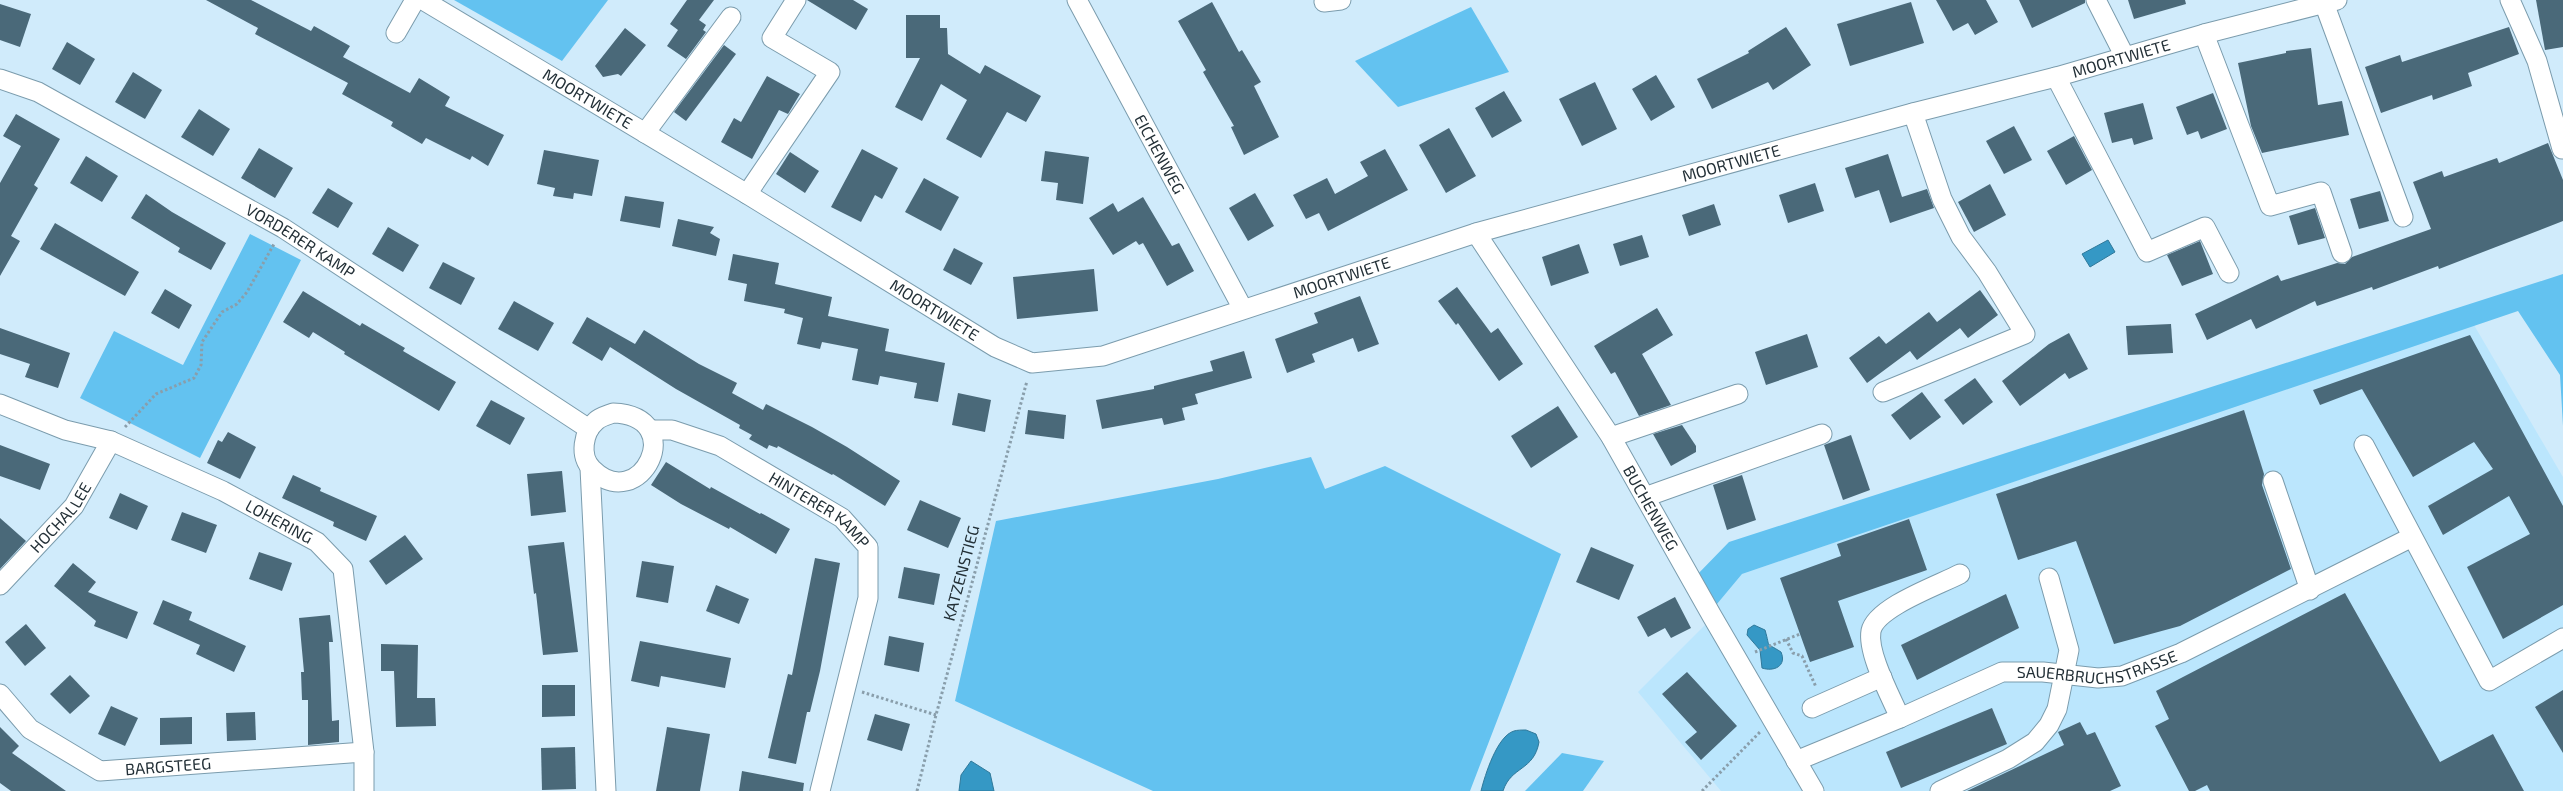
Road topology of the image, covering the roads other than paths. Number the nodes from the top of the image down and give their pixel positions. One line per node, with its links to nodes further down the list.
1 (415, 0): 9 (street)
2 (423, 0): 15 (street, MOORTWIETE)
3 (796, 0): 17 (street)
4 (1077, 0): 22 (street, EICHENWEG)
5 (2096, 0): 11 (street)
6 (2510, 0): 16 (street)
7 (2330, 2): 10 (street, MOORTWIETE); 18 (street)
8 (731, 17): 15 (street)
9 (396, 33)
10 (2204, 34): 11 (street, MOORTWIETE); 20 (street)
11 (2125, 57): 12 (street, MOORTWIETE)
12 (2056, 77): 14 (street, MOORTWIETE); 21 (street)
13 (0, 79): 26 (street, VORDERER KAMP)
14 (1913, 113): 19 (street, MOORTWIETE); 23 (street)
15 (646, 133): 17 (street, MOORTWIETE)
16 (2562, 148)
17 (748, 194): 22 (street, MOORTWIETE)
18 (2403, 217)
19 (1476, 233): 22 (street, MOORTWIETE); 29 (street, BUCHENWEG)
20 (2342, 253)
21 (2229, 273)
22 (1243, 308)
23 (1883, 392)
24 (1738, 394): 29 (street)
25 (0, 404): 30 (street, LOHERING)
26 (589, 429): 27 (street); 32 (street)
27 (650, 430): 32 (street); 50 (street, HINTERER KAMP)
28 (1822, 434): 34 (street)
29 (1611, 437): 34 (street, BUCHENWEG)
30 (111, 441): 38 (street, HOCHALLEE); 46 (street, LOHERING)
31 (2364, 444): 35 (street)
32 (590, 468): 49 (street)
33 (2273, 481): 39 (street)
34 (1645, 497): 47 (street, BUCHENWEG)
35 (2412, 537): 39 (street, SAUERBRUCHSTRASSE); 40 (street)
36 (1960, 574): 42 (street)
37 (2049, 578): 41 (street)
38 (0, 585)
39 (2310, 590): 41 (street, SAUERBRUCHSTRASSE)
40 (2563, 638)
41 (2063, 674): 45 (street, SAUERBRUCHSTRASSE); 52 (street)
42 (1882, 677): 44 (street); 45 (street)
43 (0, 694): 46 (street, BARGSTEEG)
44 (1812, 708)
45 (1900, 718): 47 (street, SAUERBRUCHSTRASSE)
46 (364, 752): 48 (street, LOHERING)
47 (1796, 760): 51 (street, BUCHENWEG)
48 (364, 791)
49 (606, 791)
50 (820, 791)
51 (1814, 791)
52 (1940, 791)

